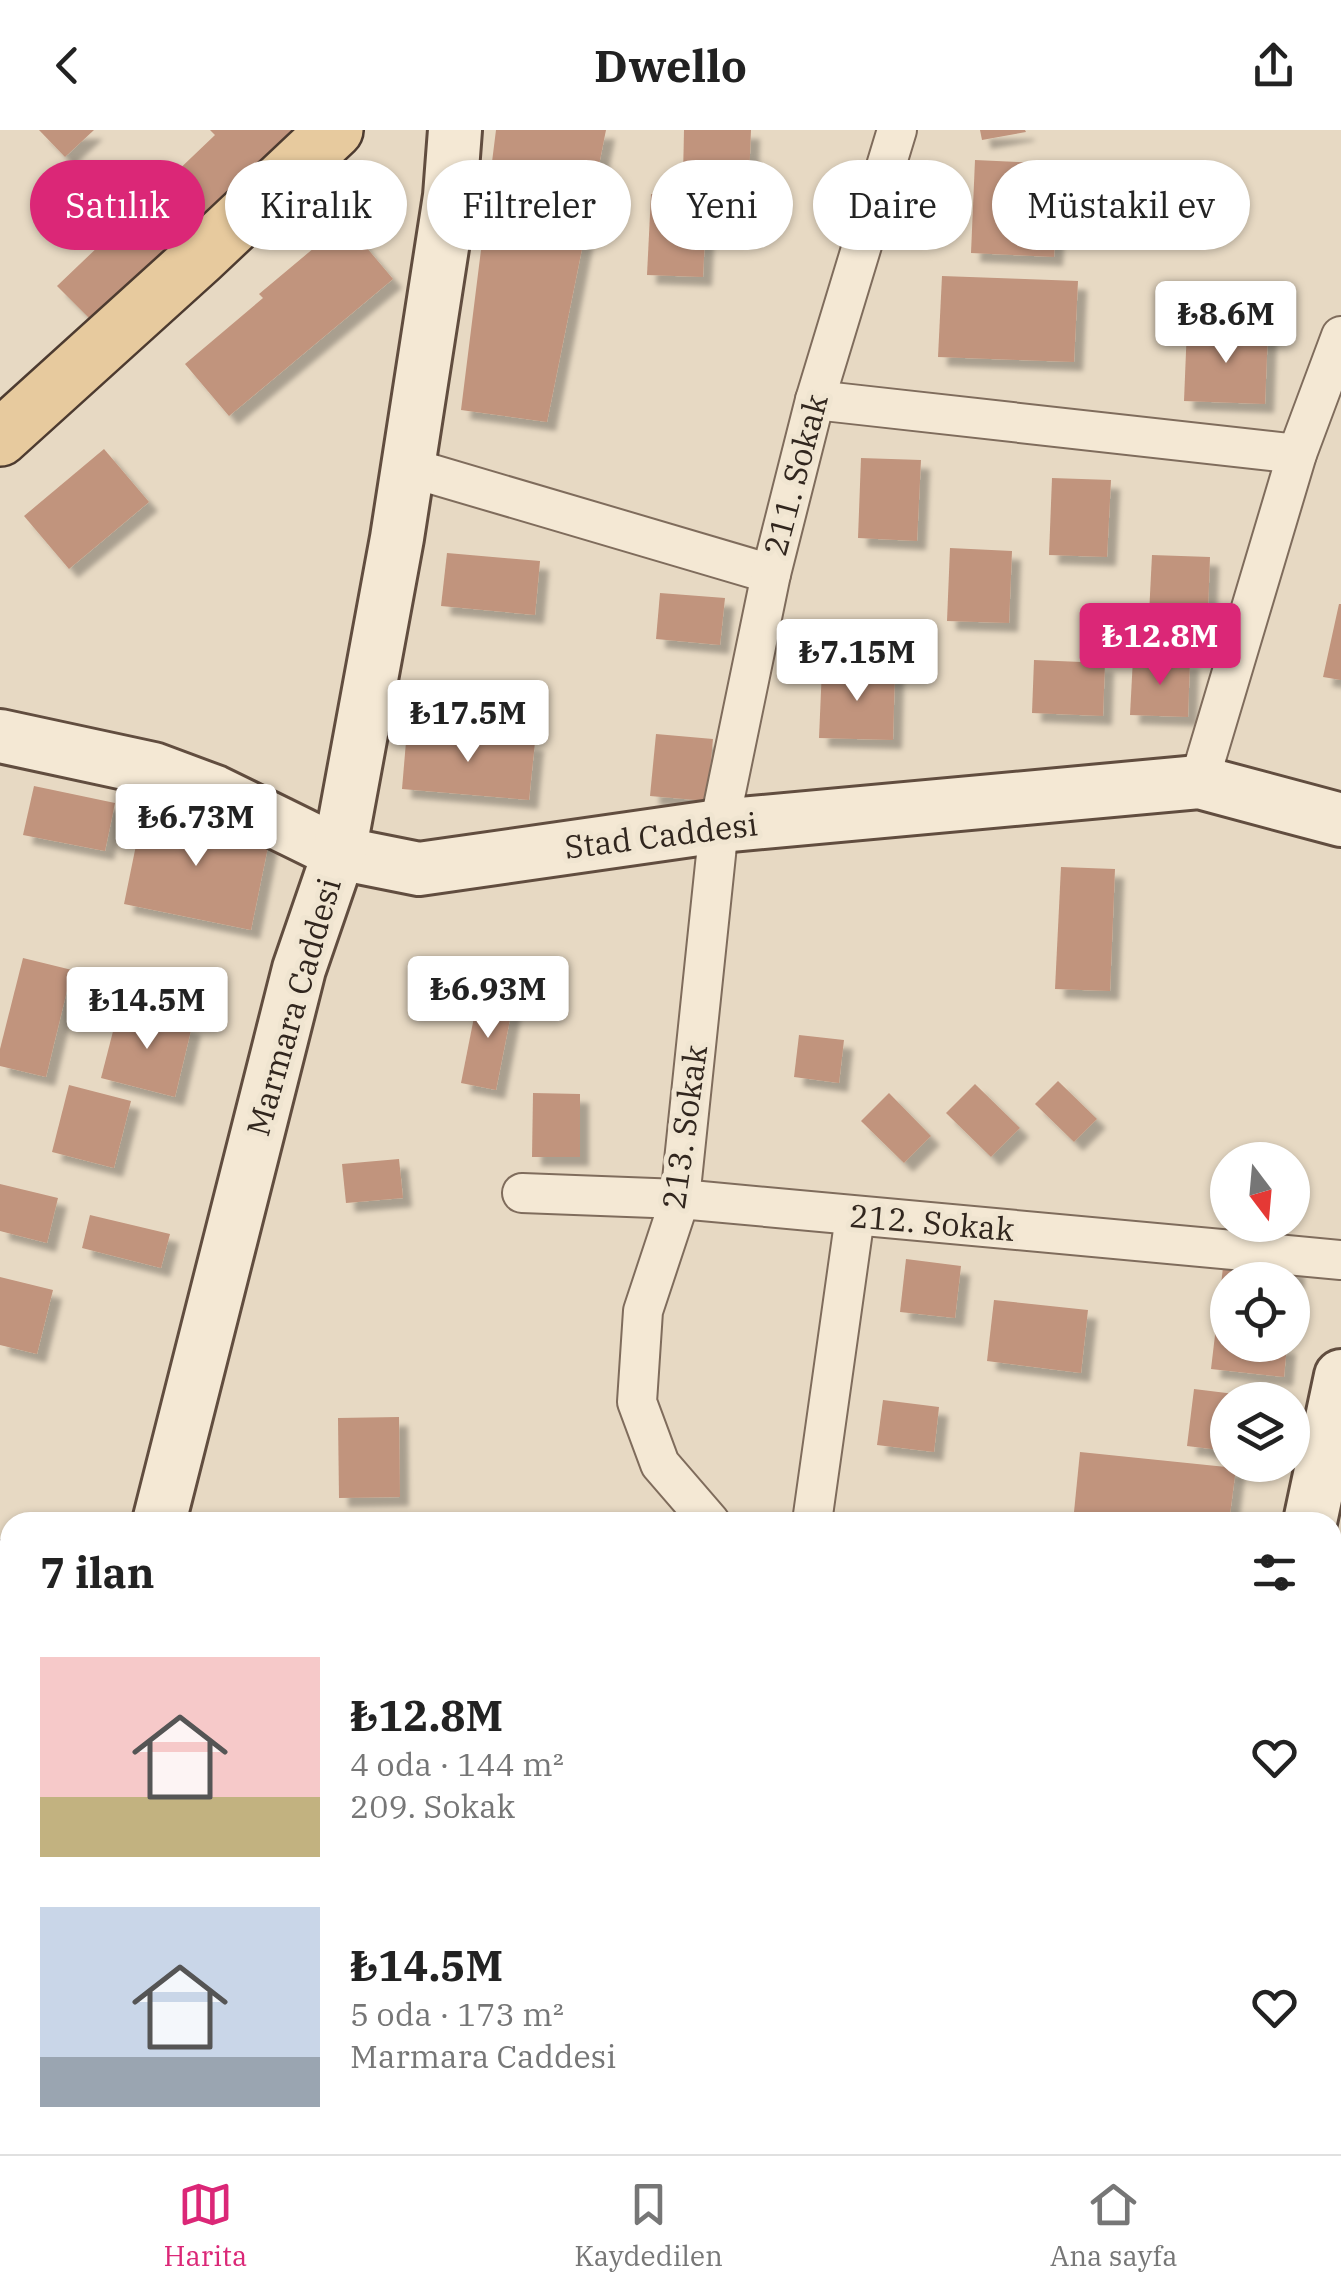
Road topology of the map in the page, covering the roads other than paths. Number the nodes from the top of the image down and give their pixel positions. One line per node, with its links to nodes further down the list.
1 (335, 130): 7 (main road)
2 (455, 130): 9 (street, Marmara Caddesi)
3 (896, 130): 6 (street, 211. Sokak)
4 (1341, 336): 5 (street)
5 (1333, 387): 8 (street)
6 (815, 400): 8 (street); 10 (street, 211. Sokak)
7 (0, 438)
8 (1297, 454): 12 (street)
9 (408, 467): 10 (street); 15 (street, Marmara Caddesi)
10 (770, 574): 14 (street, 211. Sokak)
11 (0, 736): 15 (street, Stad Caddesi)
12 (1200, 782): 13 (street, Stad Caddesi); 14 (street, Stad Caddesi)
13 (1341, 820)
14 (719, 826): 15 (street, Stad Caddesi); 17 (street, 213. Sokak)
15 (338, 853): 21 (street, Marmara Caddesi)
16 (522, 1193): 17 (street, 212. Sokak)
17 (680, 1199): 18 (street, 212. Sokak); 22 (street, 213. Sokak)
18 (855, 1216): 19 (street, 212. Sokak); 23 (street)
19 (1341, 1260)
20 (1341, 1376): 24 (street)
21 (162, 1512)
22 (701, 1512)
23 (813, 1512)
24 (1312, 1512)

